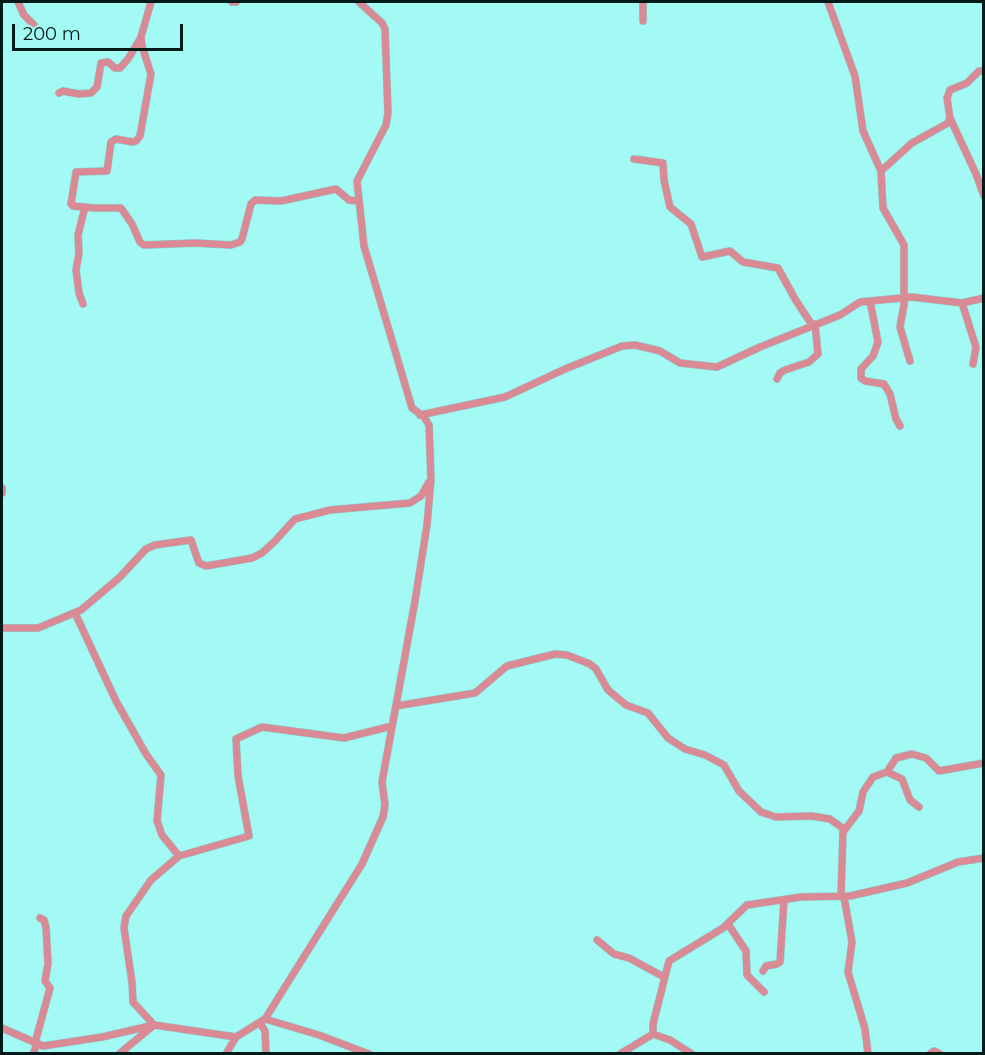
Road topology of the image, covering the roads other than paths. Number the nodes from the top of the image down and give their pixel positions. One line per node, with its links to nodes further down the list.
1 (18, 2): 7 (street)
2 (151, 2): 8 (street)
3 (359, 2): 15 (street)
4 (643, 2): 6 (street)
5 (828, 2): 13 (street)
6 (643, 21)
7 (34, 25)
8 (141, 37): 10 (street); 16 (street)
9 (984, 71): 11 (street)
10 (59, 93)
11 (950, 118): 13 (street); 14 (street)
12 (634, 159): 22 (street)
13 (881, 171): 17 (street)
14 (984, 196)
15 (358, 201): 16 (street); 26 (street)
16 (85, 207): 21 (street)
17 (904, 297): 19 (street); 20 (street); 23 (street)
18 (984, 298): 20 (street)
19 (870, 300): 22 (street); 27 (street)
20 (962, 303): 24 (street)
21 (83, 304)
22 (814, 324): 25 (street); 26 (street)
23 (910, 361)
24 (973, 364)
25 (777, 379)
26 (420, 415): 28 (street)
27 (900, 426)
28 (431, 480): 29 (street); 31 (street)
29 (75, 613): 30 (street); 37 (street)
30 (2, 628)
31 (396, 706): 32 (street); 36 (street)
32 (393, 726): 37 (street); 47 (street)
33 (984, 763): 34 (street)
34 (887, 772): 35 (street); 36 (street)
35 (919, 807)
36 (844, 829): 39 (street)
37 (179, 856): 48 (street)
38 (984, 858): 39 (street)
39 (843, 897): 40 (street); 60 (street)
40 (784, 900): 42 (street); 44 (street)
41 (40, 918): 52 (street)
42 (728, 924): 45 (street); 46 (street)
43 (597, 940): 45 (street)
44 (764, 971)
45 (664, 977): 50 (street)
46 (764, 992)
47 (262, 1021): 51 (street); 56 (street); 57 (street)
48 (154, 1025): 51 (street); 52 (street); 54 (street)
49 (2, 1028): 52 (street)
50 (653, 1034): 58 (street); 59 (street)
51 (236, 1037): 55 (street)
52 (36, 1044): 53 (street)
53 (33, 1053)
54 (119, 1053)
55 (226, 1053)
56 (266, 1053)
57 (369, 1053)
58 (620, 1053)
59 (692, 1053)
60 (868, 1053)
61 (930, 1053): 62 (street)
62 (940, 1053)

